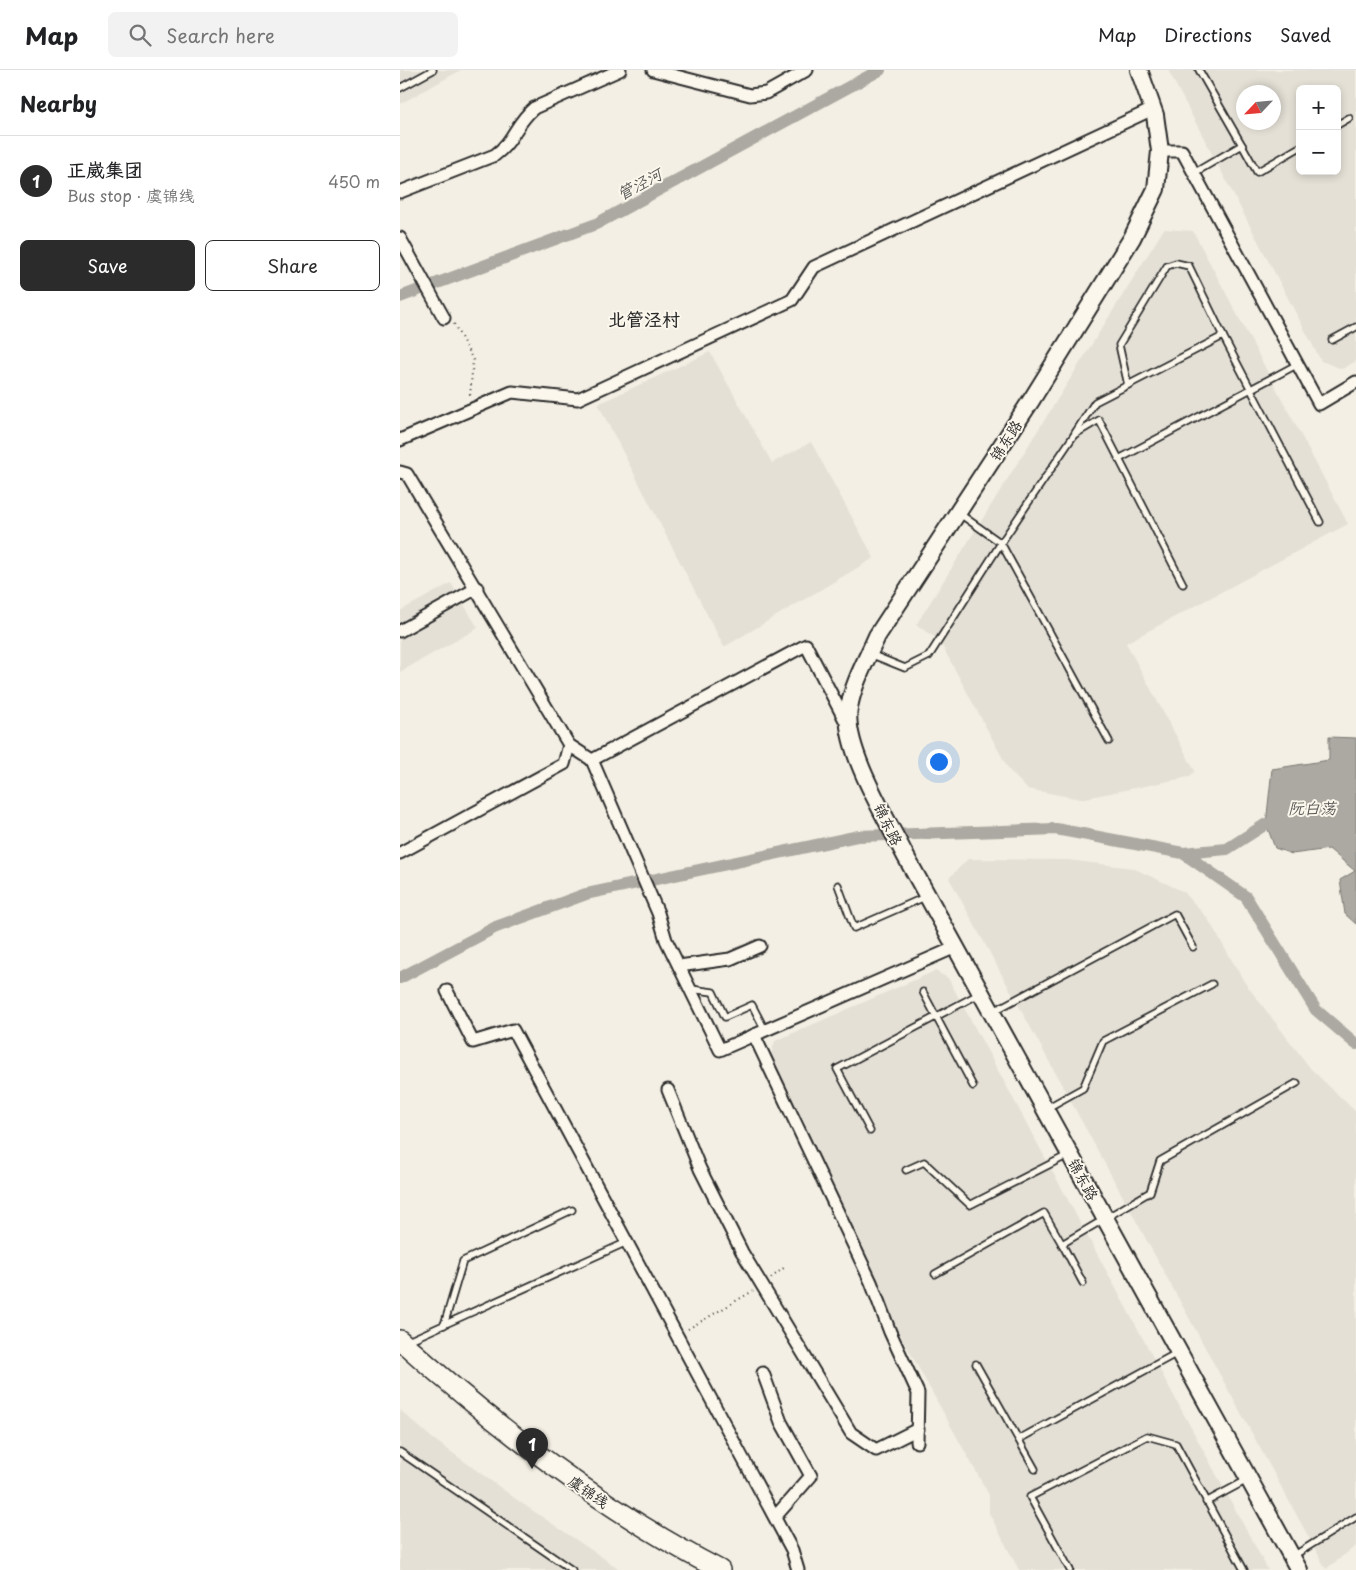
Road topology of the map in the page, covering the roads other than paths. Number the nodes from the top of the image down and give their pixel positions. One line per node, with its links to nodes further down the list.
1 (433, 70): 7 (lane)
2 (620, 70): 16 (street)
3 (653, 70): 4 (street)
4 (807, 70)
5 (1138, 70): 9 (main road, 锦东路)
6 (1199, 70): 12 (lane)
7 (421, 73): 8 (lane)
8 (400, 88)
9 (1152, 109): 14 (main road, 锦东路); 27 (street)
10 (1350, 118): 11 (lane)
11 (1341, 123)
12 (1242, 145): 13 (lane); 15 (lane)
13 (1296, 149)
14 (1160, 151): 15 (street); 30 (main road, 锦东路)
15 (1194, 173): 22 (street)
16 (400, 192)
17 (400, 238): 18 (street)
18 (444, 318)
19 (1356, 327): 21 (lane)
20 (1223, 336): 24 (lane); 24 (lane); 25 (lane)
21 (1332, 340)
22 (1298, 364): 23 (street); 25 (lane)
23 (1356, 382)
24 (1128, 385): 26 (lane)
25 (1251, 389): 28 (lane); 31 (lane)
26 (1074, 434): 28 (lane); 32 (lane)
27 (400, 440)
28 (1119, 459): 33 (lane)
29 (400, 472): 34 (street)
30 (958, 513): 32 (lane); 36 (main road, 锦东路)
31 (1320, 522)
32 (1000, 543): 36 (lane); 38 (lane)
33 (1183, 584)
34 (477, 588): 35 (street); 39 (street)
35 (400, 630)
36 (869, 654): 37 (main road, 锦东路)
37 (850, 731): 40 (street); 43 (main road, 锦东路)
38 (1109, 740)
39 (569, 745): 40 (street); 41 (street)
40 (592, 760): 47 (street)
41 (400, 852)
42 (838, 885): 43 (lane)
43 (928, 896): 45 (main road, 锦东路)
44 (760, 946): 47 (street)
45 (956, 947): 52 (main road, 锦东路); 55 (street)
46 (1193, 947): 53 (lane)
47 (678, 966): 49 (street)
48 (1212, 984): 59 (lane)
49 (690, 988): 55 (lane); 55 (street)
50 (447, 991): 65 (street)
51 (923, 992): 54 (lane)
52 (981, 993): 53 (main road, 锦东路); 54 (lane)
53 (992, 1012): 59 (main road, 锦东路)
54 (936, 1017): 57 (lane); 60 (lane)
55 (759, 1033): 74 (street)
56 (1297, 1083): 64 (lane)
57 (974, 1086)
58 (668, 1090): 74 (street)
59 (1045, 1109): 61 (main road, 锦东路)
60 (870, 1131)
61 (1070, 1154): 62 (lane); 64 (main road, 锦东路)
62 (906, 1170)
63 (572, 1210): 69 (lane)
64 (1106, 1219): 66 (lane); 71 (main road, 锦东路)
65 (627, 1242): 69 (lane); 81 (street)
66 (1062, 1244): 67 (lane); 68 (lane)
67 (935, 1274)
68 (1083, 1283)
69 (444, 1325): 70 (lane)
70 (402, 1342): 85 (main road, 虞锦线)
71 (1179, 1352): 75 (lane); 79 (main road, 锦东路)
72 (976, 1364): 75 (lane)
73 (763, 1373): 81 (street)
74 (918, 1429): 76 (street)
75 (1019, 1439): 78 (lane)
76 (917, 1442)
77 (400, 1452): 84 (lane)
78 (1035, 1469)
79 (1249, 1479): 80 (lane); 83 (main road, 锦东路)
80 (1206, 1502): 87 (lane); 88 (lane)
81 (775, 1517): 86 (street)
82 (1356, 1517): 83 (lane)
83 (1295, 1563)
84 (572, 1570)
85 (720, 1570)
86 (798, 1570)
87 (1070, 1570)
88 (1244, 1570)

